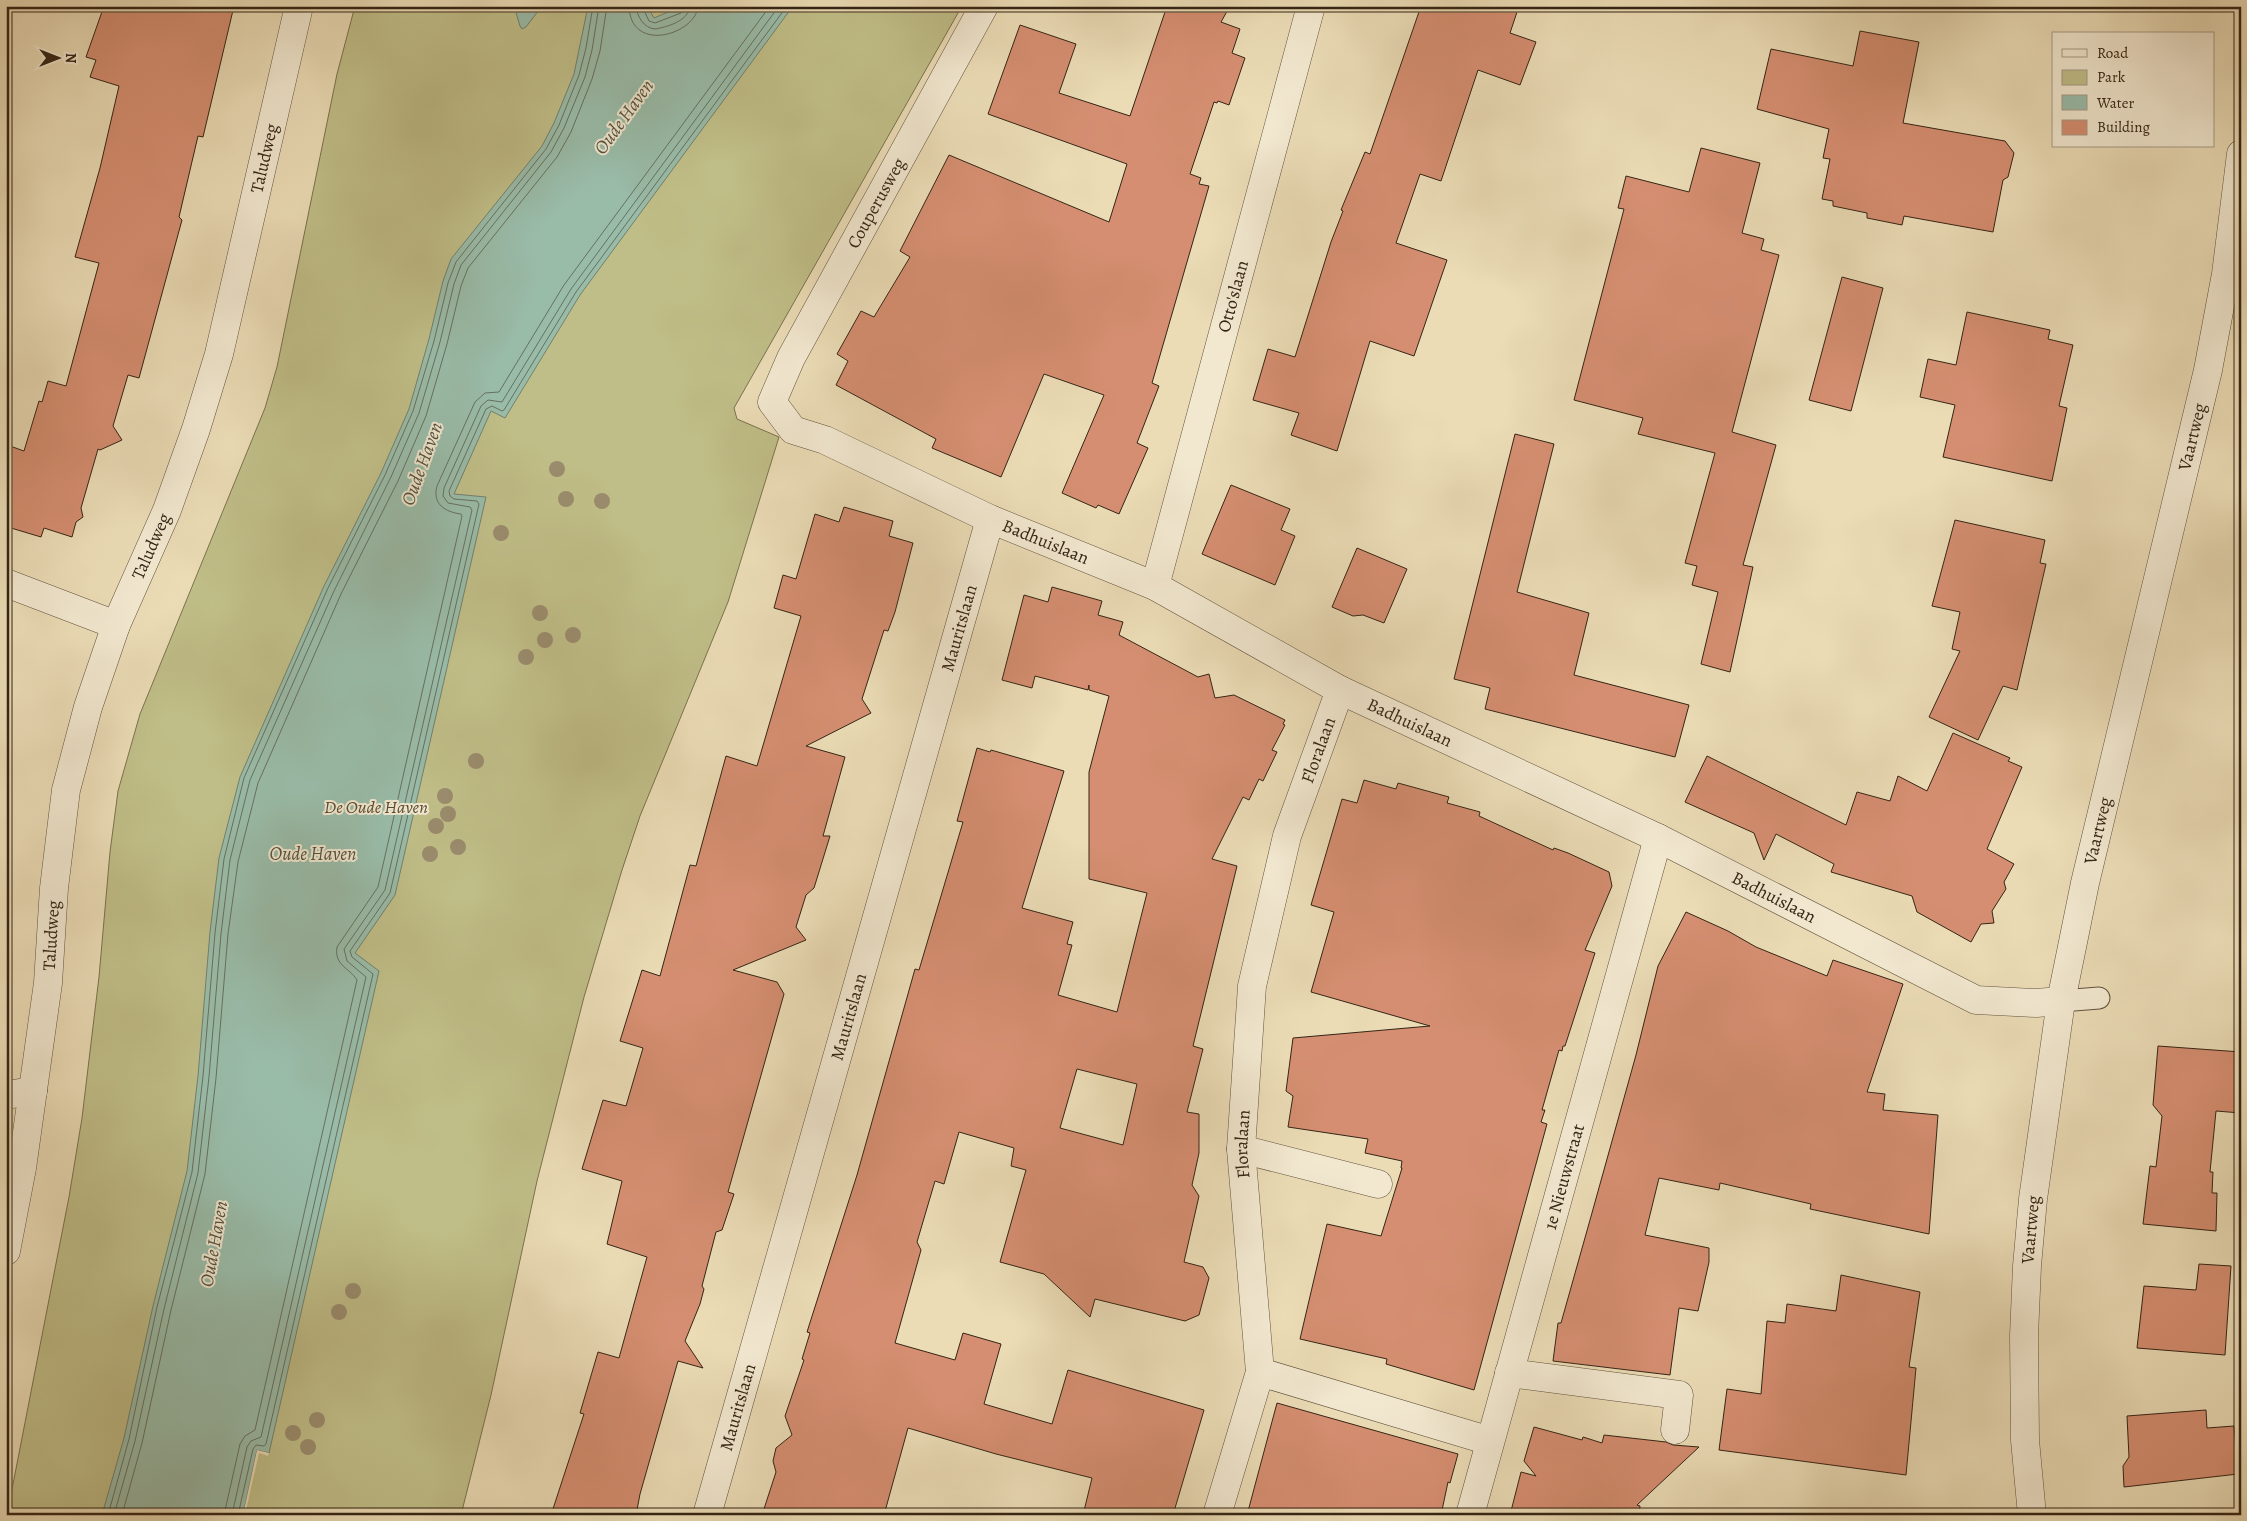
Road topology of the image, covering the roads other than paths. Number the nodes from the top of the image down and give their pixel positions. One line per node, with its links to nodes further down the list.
1 (300, 6): 10 (street, Taludweg)
2 (984, 6): 6 (street, Couperusweg)
3 (1311, 6): 9 (street, Otto'slaan)
4 (2241, 154): 5 (street, Vaartweg)
5 (2233, 275): 14 (street, Vaartweg)
6 (772, 402): 7 (street, Badhuislaan)
7 (990, 519): 9 (street, Badhuislaan); 24 (street, Mauritslaan)
8 (6, 583): 10 (street)
9 (1155, 586): 11 (street, Badhuislaan)
10 (116, 625): 15 (street, Taludweg)
11 (1340, 690): 12 (street, Badhuislaan); 17 (street, Floralaan)
12 (1658, 838): 14 (street, Badhuislaan); 21 (street, 1e Nieuwstraat)
13 (2099, 998): 14 (lane)
14 (2062, 1001): 27 (street, Vaartweg)
15 (33, 1091): 16 (street); 19 (street, Taludweg)
16 (6, 1095)
17 (1241, 1149): 18 (street); 20 (street, Floralaan)
18 (1378, 1184)
19 (8, 1234)
20 (1260, 1372): 23 (street); 25 (street)
21 (1509, 1373): 22 (street); 23 (street, 1e Nieuwstraat)
22 (1675, 1430)
23 (1490, 1441): 26 (street, 1e Nieuwstraat)
24 (707, 1515)
25 (1217, 1515)
26 (1470, 1515)
27 (2032, 1515)

